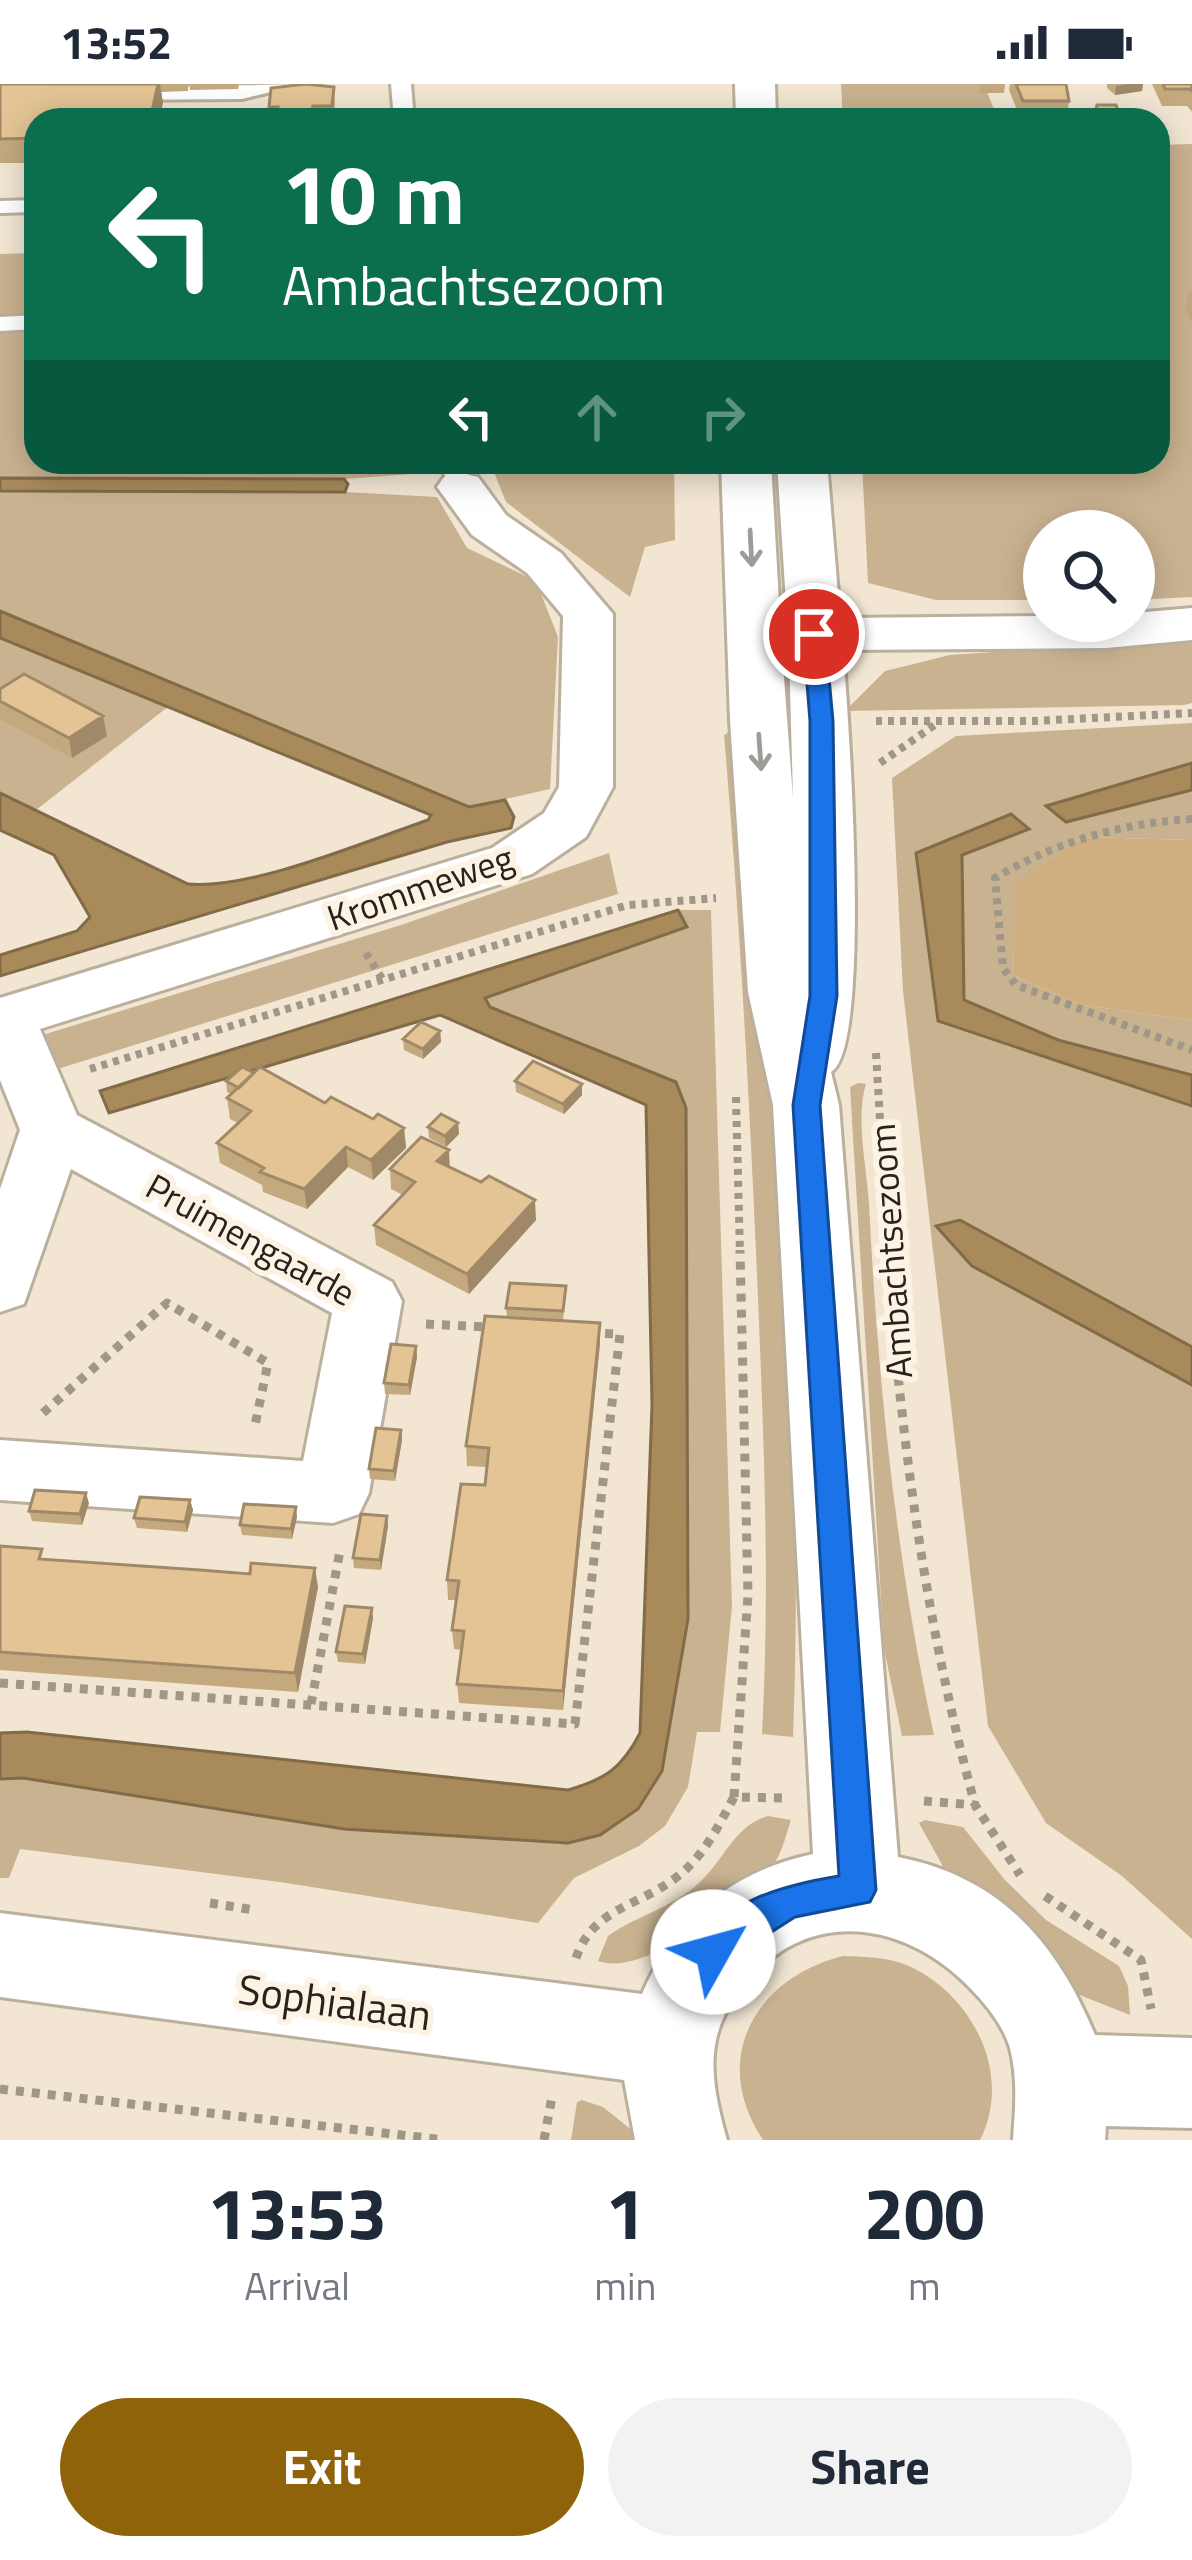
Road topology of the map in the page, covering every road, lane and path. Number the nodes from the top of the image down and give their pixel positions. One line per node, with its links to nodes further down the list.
1 (294, 84): 2 (lane)
2 (88, 94)
3 (749, 474): 7 (street, Ambachtsezoom, one-way to 7)
4 (801, 474): 7 (street, Ambachtsezoom)
5 (456, 475): 16 (street, Krommeweg)
6 (1192, 624): 7 (street)
7 (785, 634): 9 (street, Ambachtsezoom); 19 (street, Ambachtsezoom, one-way to 19)
8 (1192, 712): 10 (path)
9 (821, 721): 10 (path); 19 (street, Ambachtsezoom)
10 (939, 722): 11 (path)
11 (876, 783)
12 (1192, 819): 18 (path)
13 (723, 897): 15 (path)
14 (706, 899): 20 (path)
15 (724, 916)
16 (3, 1019): 20 (street)
17 (875, 1031): 28 (path, Ambachtsezoom)
18 (1192, 1049)
19 (771, 1098): 27 (path); 29 (street, Ambachtsezoom)
20 (44, 1108): 21 (street); 22 (street, Pruimengaarde)
21 (0, 1286)
22 (364, 1321): 23 (path); 25 (street, Pruimengaarde)
23 (504, 1328)
24 (574, 1332): 26 (path)
25 (0, 1470)
26 (0, 1683)
27 (734, 1797)
28 (975, 1805)
29 (858, 1890): 31 (street); 34 (street)
30 (0, 1955): 31 (street, Sophialaan)
31 (671, 2042): 36 (street)
32 (1192, 2083): 34 (street)
33 (0, 2089): 35 (path)
34 (1060, 2110)
35 (445, 2140)
36 (681, 2140)

